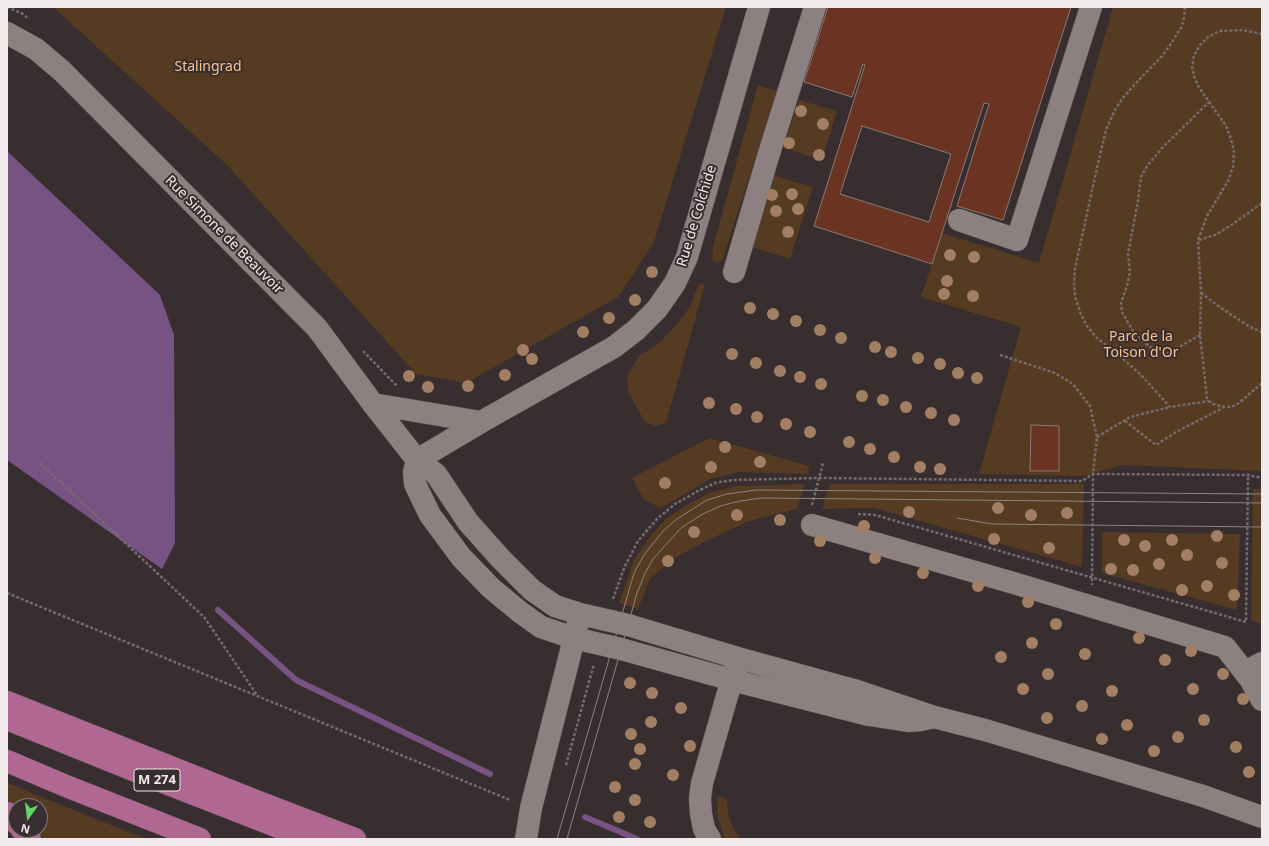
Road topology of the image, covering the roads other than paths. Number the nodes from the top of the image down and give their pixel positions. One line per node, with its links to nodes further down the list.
1 (759, 7): 8 (street, Rue de Colchide)
2 (815, 7): 6 (street)
3 (1091, 7): 5 (street)
4 (7, 33): 7 (street, Rue Simone de Beauvoir)
5 (959, 220)
6 (734, 272)
7 (373, 404): 8 (street); 9 (street, Rue Simone de Beauvoir)
8 (481, 422): 9 (street, Rue de Colchide)
9 (417, 460): 11 (street, Rue Simone de Beauvoir); 12 (street)
10 (812, 525): 14 (street)
11 (580, 614): 12 (street); 13 (street, Rue Simone de Beauvoir)
12 (574, 638): 15 (street); 25 (street)
13 (738, 658): 15 (street); 18 (street, Rue Simone de Beauvoir)
14 (1253, 667): 16 (street)
15 (732, 680): 18 (street); 26 (street)
16 (1262, 700)
17 (7, 702): 24 (highway)
18 (934, 717): 21 (street, Rue Simone de Beauvoir)
19 (7, 719): 23 (highway, M 274)
20 (7, 761): 22 (highway, M 274)
21 (1262, 817)
22 (200, 839)
23 (309, 839)
24 (355, 839)
25 (526, 839)
26 (710, 839)

